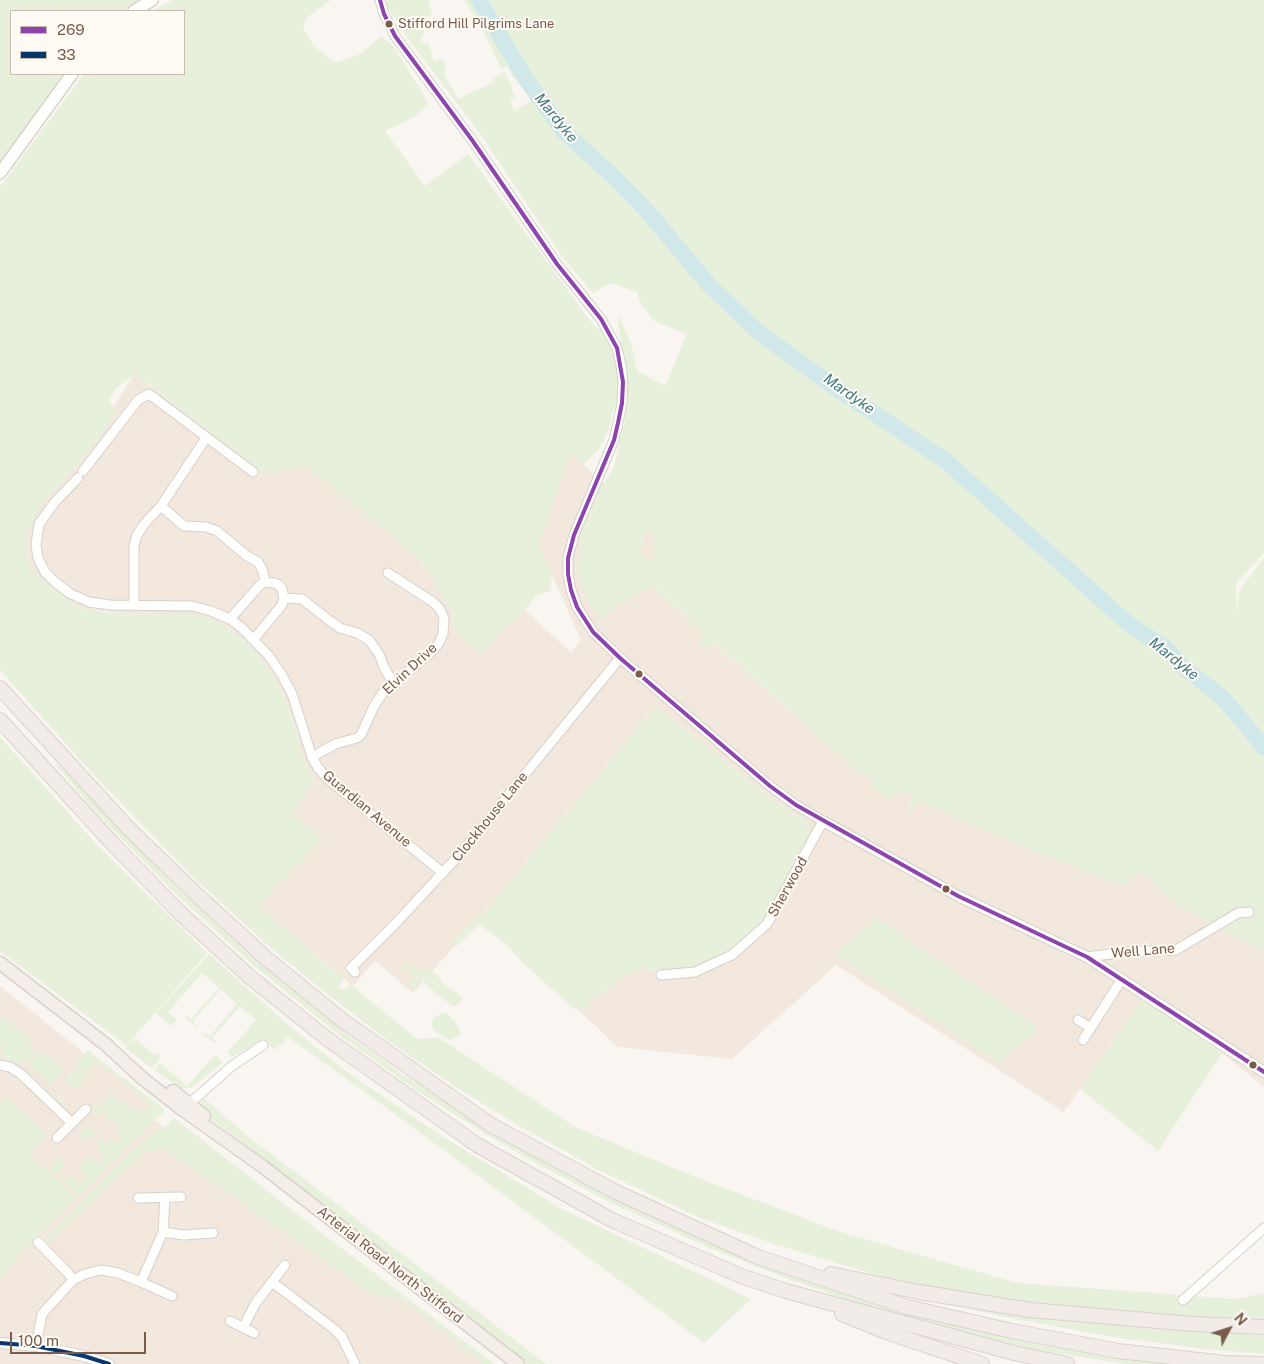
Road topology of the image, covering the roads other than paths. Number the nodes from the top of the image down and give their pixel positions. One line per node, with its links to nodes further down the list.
1 (152, 0): 3 (main road)
2 (380, 0): 15 (street)
3 (136, 10)
4 (71, 75): 5 (main road)
5 (0, 173)
6 (206, 438): 7 (street); 8 (street); 12 (street, Guardian Avenue)
7 (253, 472)
8 (161, 506): 10 (street); 12 (street)
9 (388, 573): 16 (street, Elvin Drive)
10 (265, 582): 11 (street); 13 (street)
11 (284, 598): 14 (street); 16 (street)
12 (134, 605): 13 (street, Guardian Avenue)
13 (230, 619): 14 (street, Guardian Avenue)
14 (254, 638): 19 (street, Guardian Avenue)
15 (620, 658): 20 (street); 21 (street, Clockhouse Lane)
16 (393, 683): 19 (street, Elvin Drive)
17 (0, 688): 47 (highway)
18 (0, 720): 52 (highway)
19 (312, 756): 21 (street, Guardian Avenue)
20 (823, 821): 23 (street); 26 (street, Sherwood)
21 (443, 873): 25 (street, Clockhouse Lane)
22 (1249, 912): 23 (street, Well Lane)
23 (1087, 957): 27 (street)
24 (0, 963): 31 (main road, Arterial Road North Stifford)
25 (350, 971)
26 (661, 975)
27 (1122, 979): 29 (street); 34 (street)
28 (1078, 1020): 29 (street)
29 (1090, 1028): 30 (street)
30 (1083, 1040)
31 (103, 1042): 35 (main road, Arterial Road North Stifford); 39 (main road, Arterial Road North Stifford)
32 (263, 1045): 35 (street)
33 (0, 1065): 37 (street)
34 (1264, 1072)
35 (189, 1104): 39 (main road, Arterial Road North Stifford)
36 (86, 1109): 37 (street)
37 (72, 1122): 38 (street)
38 (56, 1138)
39 (262, 1166): 63 (main road, Arterial Road North Stifford)
40 (181, 1197): 42 (street)
41 (138, 1198): 42 (street)
42 (165, 1198): 44 (street)
43 (1264, 1228): 54 (street)
44 (163, 1232): 45 (street); 50 (street)
45 (213, 1233)
46 (38, 1242): 49 (street)
47 (758, 1257): 56 (highway); 66 (highway)
48 (285, 1265): 51 (street)
49 (73, 1280): 50 (street); 60 (street)
50 (141, 1282): 53 (street)
51 (272, 1282): 57 (street); 62 (street)
52 (786, 1291): 64 (highway); 65 (highway)
53 (172, 1296)
54 (1183, 1300)
55 (230, 1321): 57 (street)
56 (1264, 1327)
57 (243, 1328): 58 (street)
58 (254, 1333)
59 (0, 1343): 60 (street)
60 (36, 1346): 61 (street)
61 (109, 1364)
62 (355, 1364)
63 (518, 1364)
64 (982, 1364)
65 (1067, 1364)
66 (1261, 1364)

